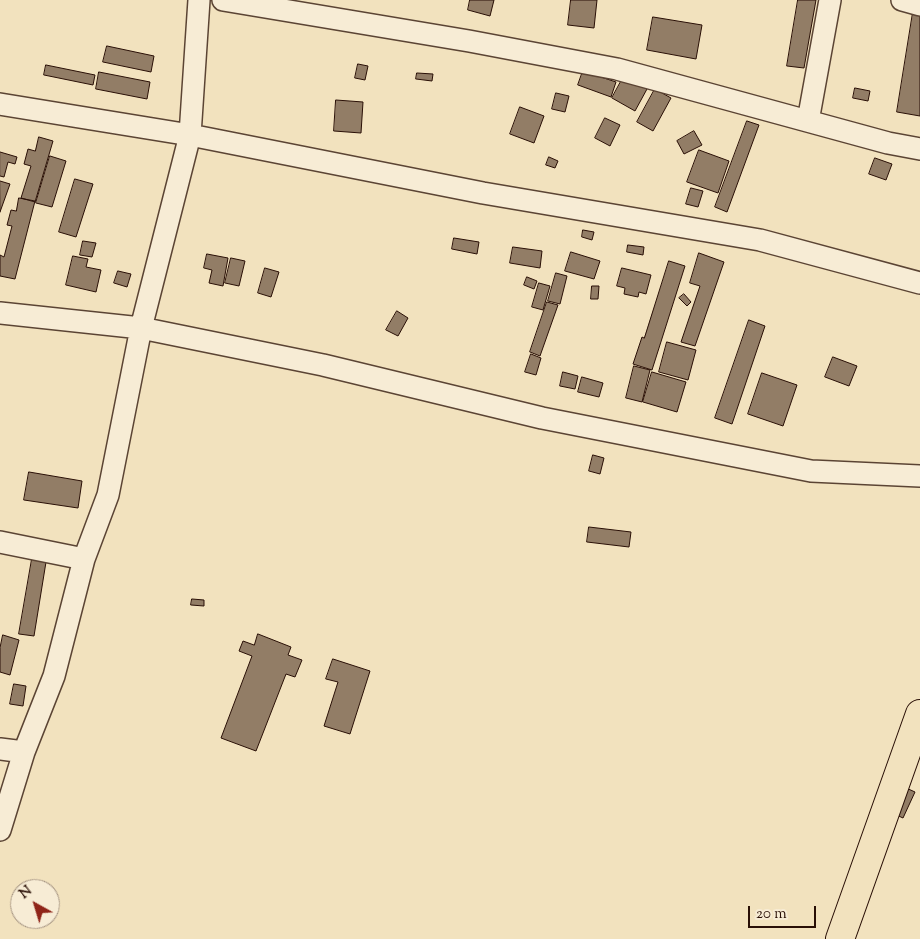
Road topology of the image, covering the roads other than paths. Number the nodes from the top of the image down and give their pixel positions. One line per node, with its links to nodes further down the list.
1 (200, 0): 8 (street)
2 (223, 0): 7 (street)
3 (830, 0): 7 (street)
4 (902, 0): 5 (street)
5 (920, 4)
6 (0, 104): 8 (street)
7 (808, 120): 9 (street)
8 (190, 135): 10 (street); 12 (street)
9 (920, 149)
10 (920, 283)
11 (0, 313): 12 (street)
12 (141, 328): 13 (street); 15 (street)
13 (920, 476)
14 (0, 542): 15 (street)
15 (84, 559): 18 (street)
16 (920, 714): 20 (highway)
17 (0, 749): 18 (street)
18 (24, 752): 19 (street)
19 (0, 830)
20 (840, 939)

